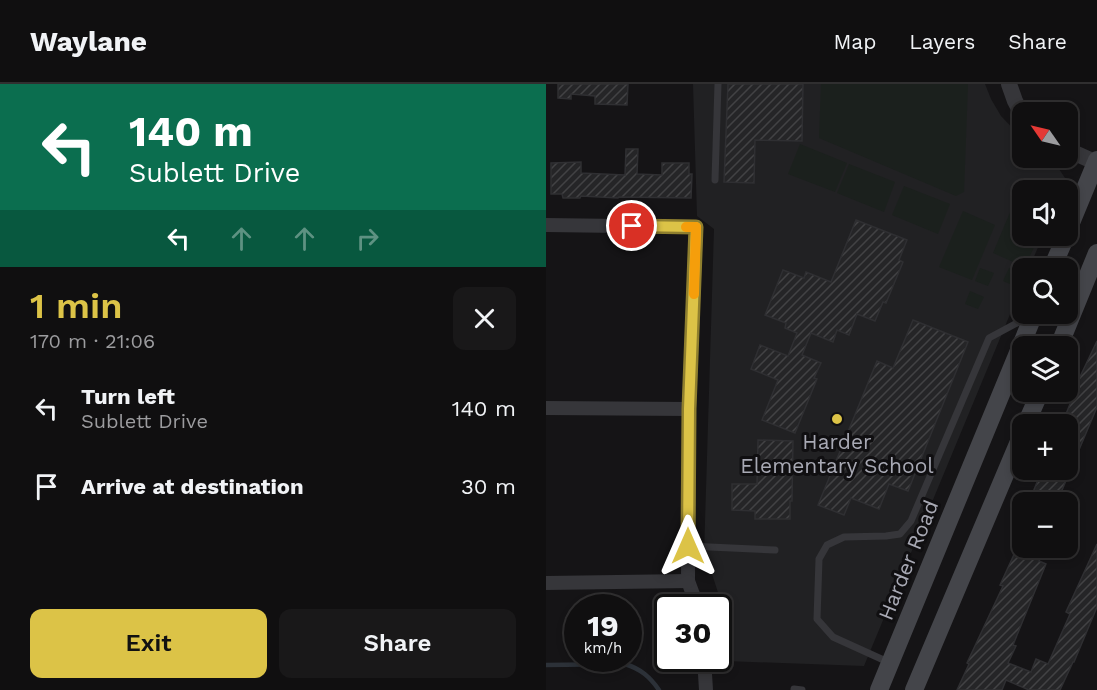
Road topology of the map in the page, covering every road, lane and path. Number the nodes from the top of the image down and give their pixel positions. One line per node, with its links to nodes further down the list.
1 (718, 84): 6 (lane)
2 (1009, 84): 3 (street)
3 (1016, 102)
4 (1078, 154): 5 (street)
5 (1096, 162): 7 (main road)
6 (715, 180)
7 (1078, 206)
8 (546, 225): 14 (street)
9 (1097, 253): 12 (main road)
10 (1015, 324): 21 (lane)
11 (1030, 324): 21 (main road, Harder Road)
12 (1063, 336)
13 (546, 408): 14 (street)
14 (689, 409): 16 (street)
15 (1012, 458): 25 (main road)
16 (688, 546): 17 (lane); 18 (street)
17 (775, 549)
18 (688, 581): 19 (street); 20 (street)
19 (546, 583)
20 (693, 594)
21 (890, 663): 24 (main road, Harder Road)
22 (705, 672): 23 (street)
23 (706, 690)
24 (879, 690)
25 (914, 690)

